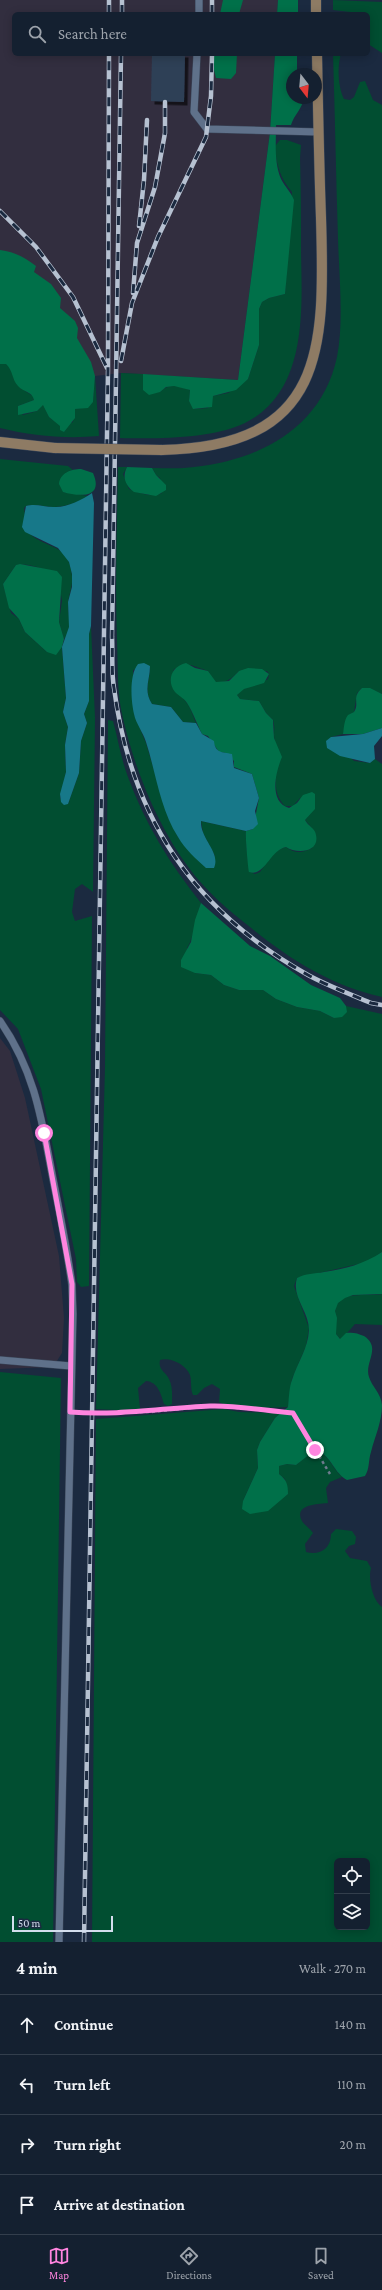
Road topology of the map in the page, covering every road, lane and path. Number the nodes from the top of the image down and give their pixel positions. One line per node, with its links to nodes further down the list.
1 (199, 0): 3 (lane)
2 (316, 0): 4 (main road)
3 (199, 12)
4 (316, 12)
5 (197, 56): 7 (lane)
6 (317, 56): 7 (main road)
7 (319, 132): 8 (main road, bridge)
8 (0, 442)
9 (0, 1021): 11 (lane)
10 (0, 1360): 11 (lane)
11 (71, 1366): 12 (lane)
12 (70, 1412): 13 (path); 14 (lane)
13 (330, 1474)
14 (59, 1942)

